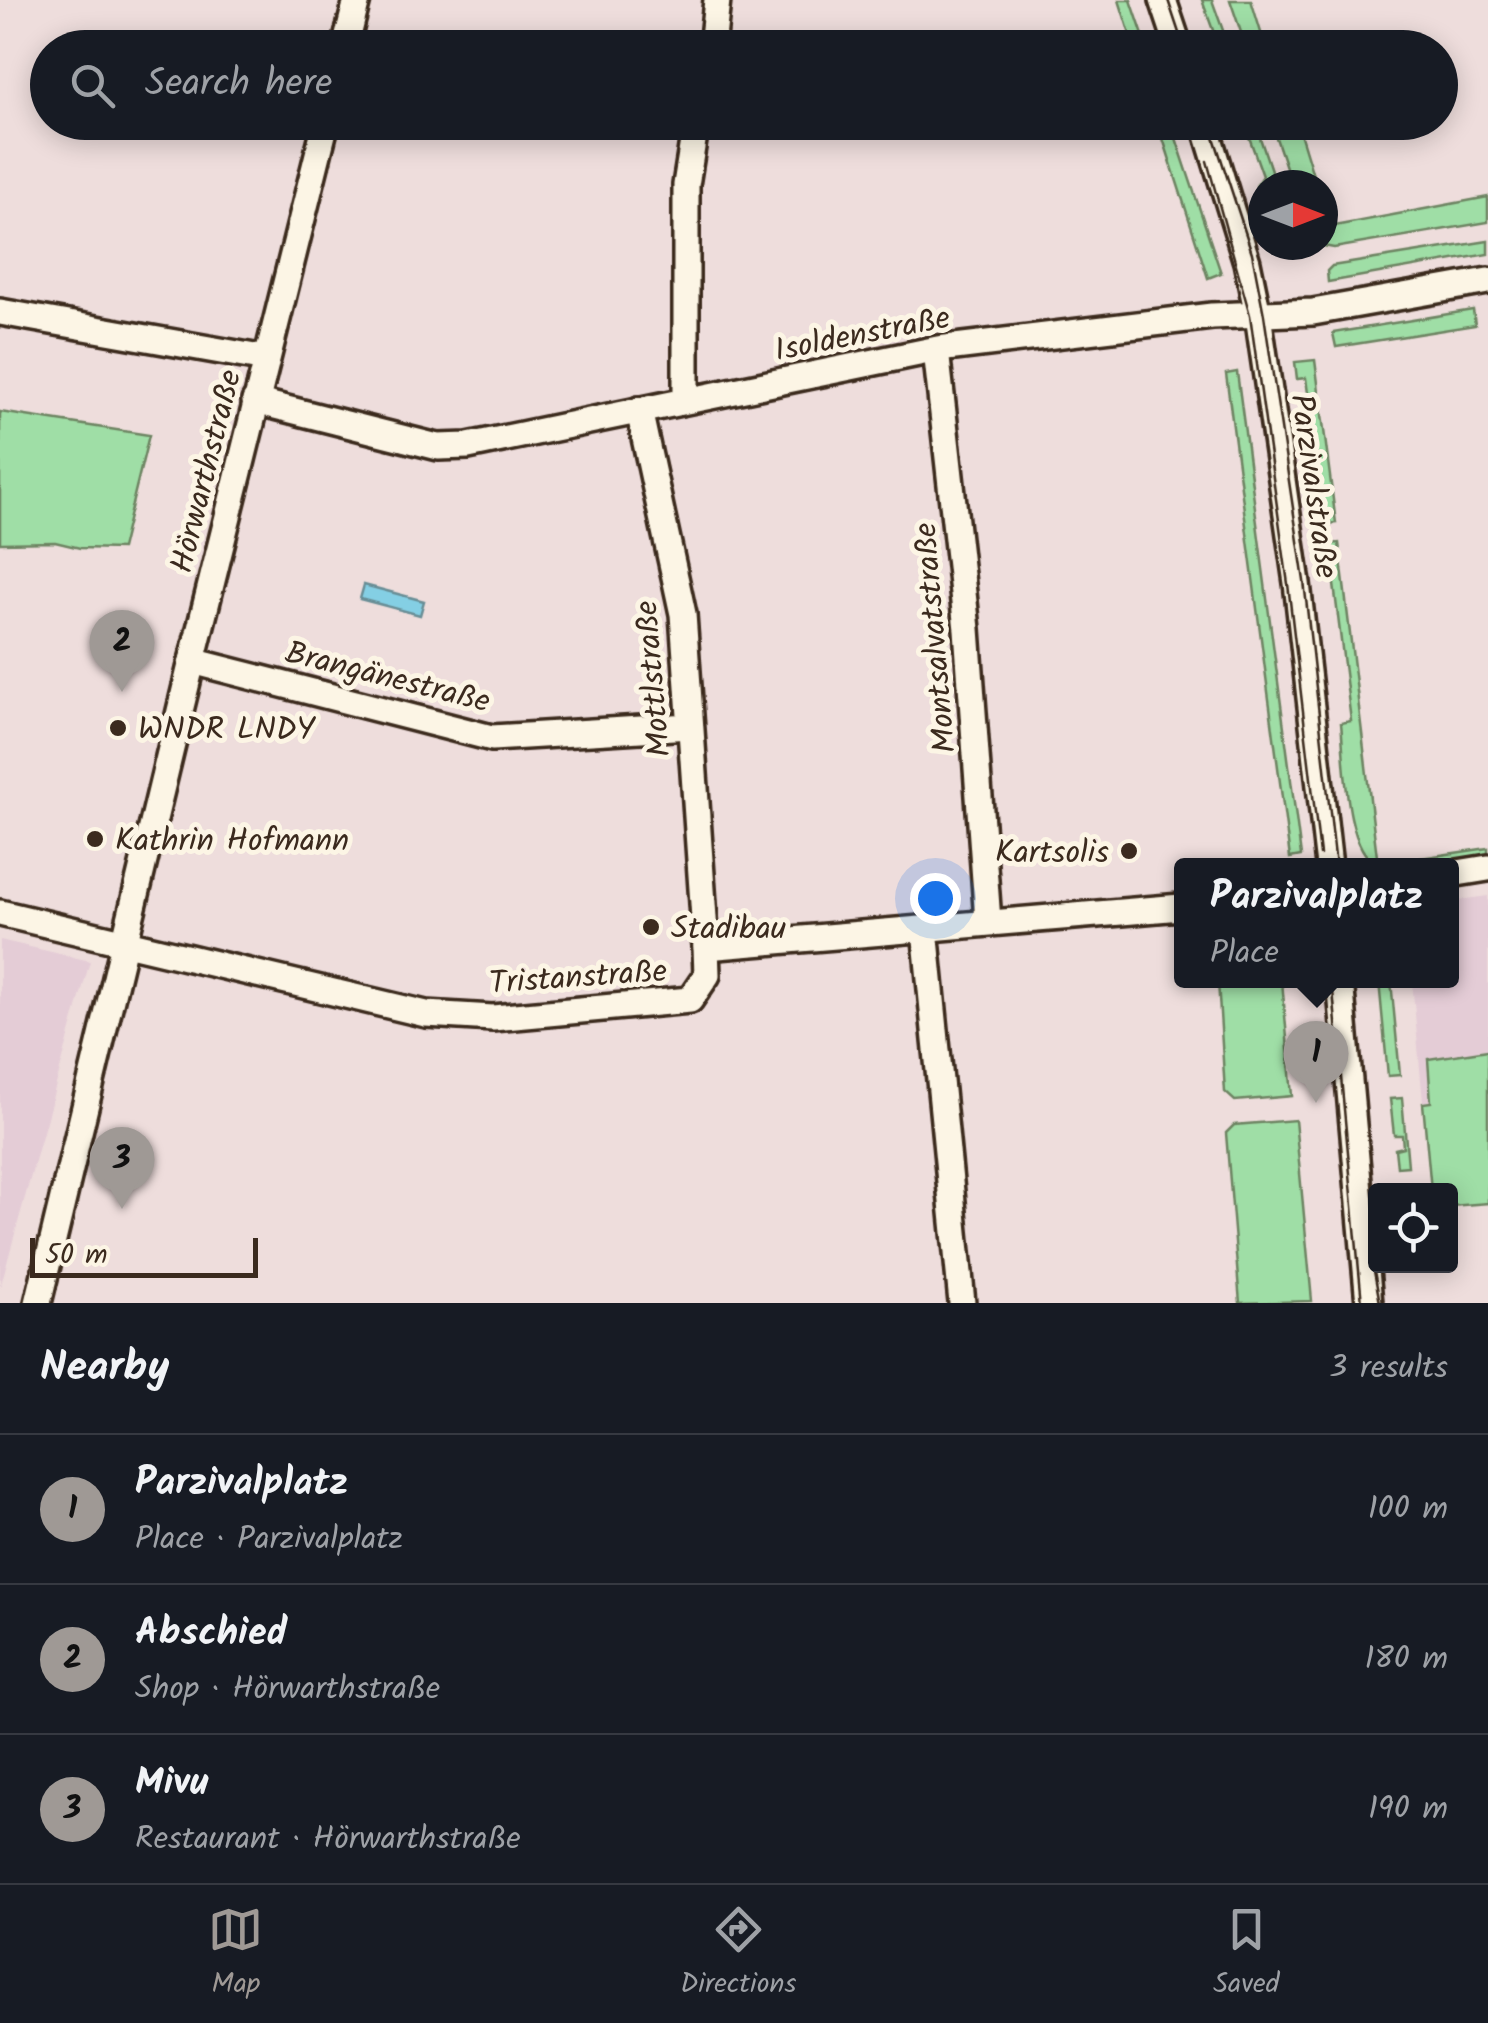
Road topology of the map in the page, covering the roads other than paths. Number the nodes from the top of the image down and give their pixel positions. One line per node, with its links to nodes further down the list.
1 (357, 0): 4 (street)
2 (717, 0): 5 (street)
3 (1162, 0): 6 (street)
4 (350, 30)
5 (714, 30)
6 (1172, 30)
7 (321, 140): 14 (street, Hörwarthstraße)
8 (693, 140): 15 (street)
9 (1210, 140): 12 (street, Parzivalstraße)
10 (1488, 282): 12 (street, Isoldenstraße)
11 (0, 312): 14 (street)
12 (1258, 315): 13 (street, Isoldenstraße); 20 (street, Parzivalstraße)
13 (936, 350): 15 (street, Isoldenstraße); 25 (street, Montsalvatstraße)
14 (266, 360): 16 (street, Hörwarthstraße)
15 (686, 400): 17 (street, Isoldenstraße)
16 (256, 401): 17 (street, Isoldenstraße); 18 (street, Hörwarthstraße)
17 (639, 410): 19 (street, Mottlstraße)
18 (192, 661): 19 (street, Brangänestraße); 27 (street, Hörwarthstraße)
19 (690, 726): 28 (street, Mottlstraße)
20 (1328, 858)
21 (1488, 868): 22 (street)
22 (1459, 873)
23 (1174, 908): 25 (street, Tristanstraße)
24 (0, 913): 27 (street)
25 (988, 922): 26 (street, Tristanstraße)
26 (925, 929): 28 (street, Tristanstraße); 31 (street)
27 (124, 944): 28 (street, Tristanstraße); 30 (street, Hörwarthstraße)
28 (706, 947)
29 (1341, 988): 32 (street)
30 (38, 1303)
31 (962, 1303)
32 (1369, 1303)

